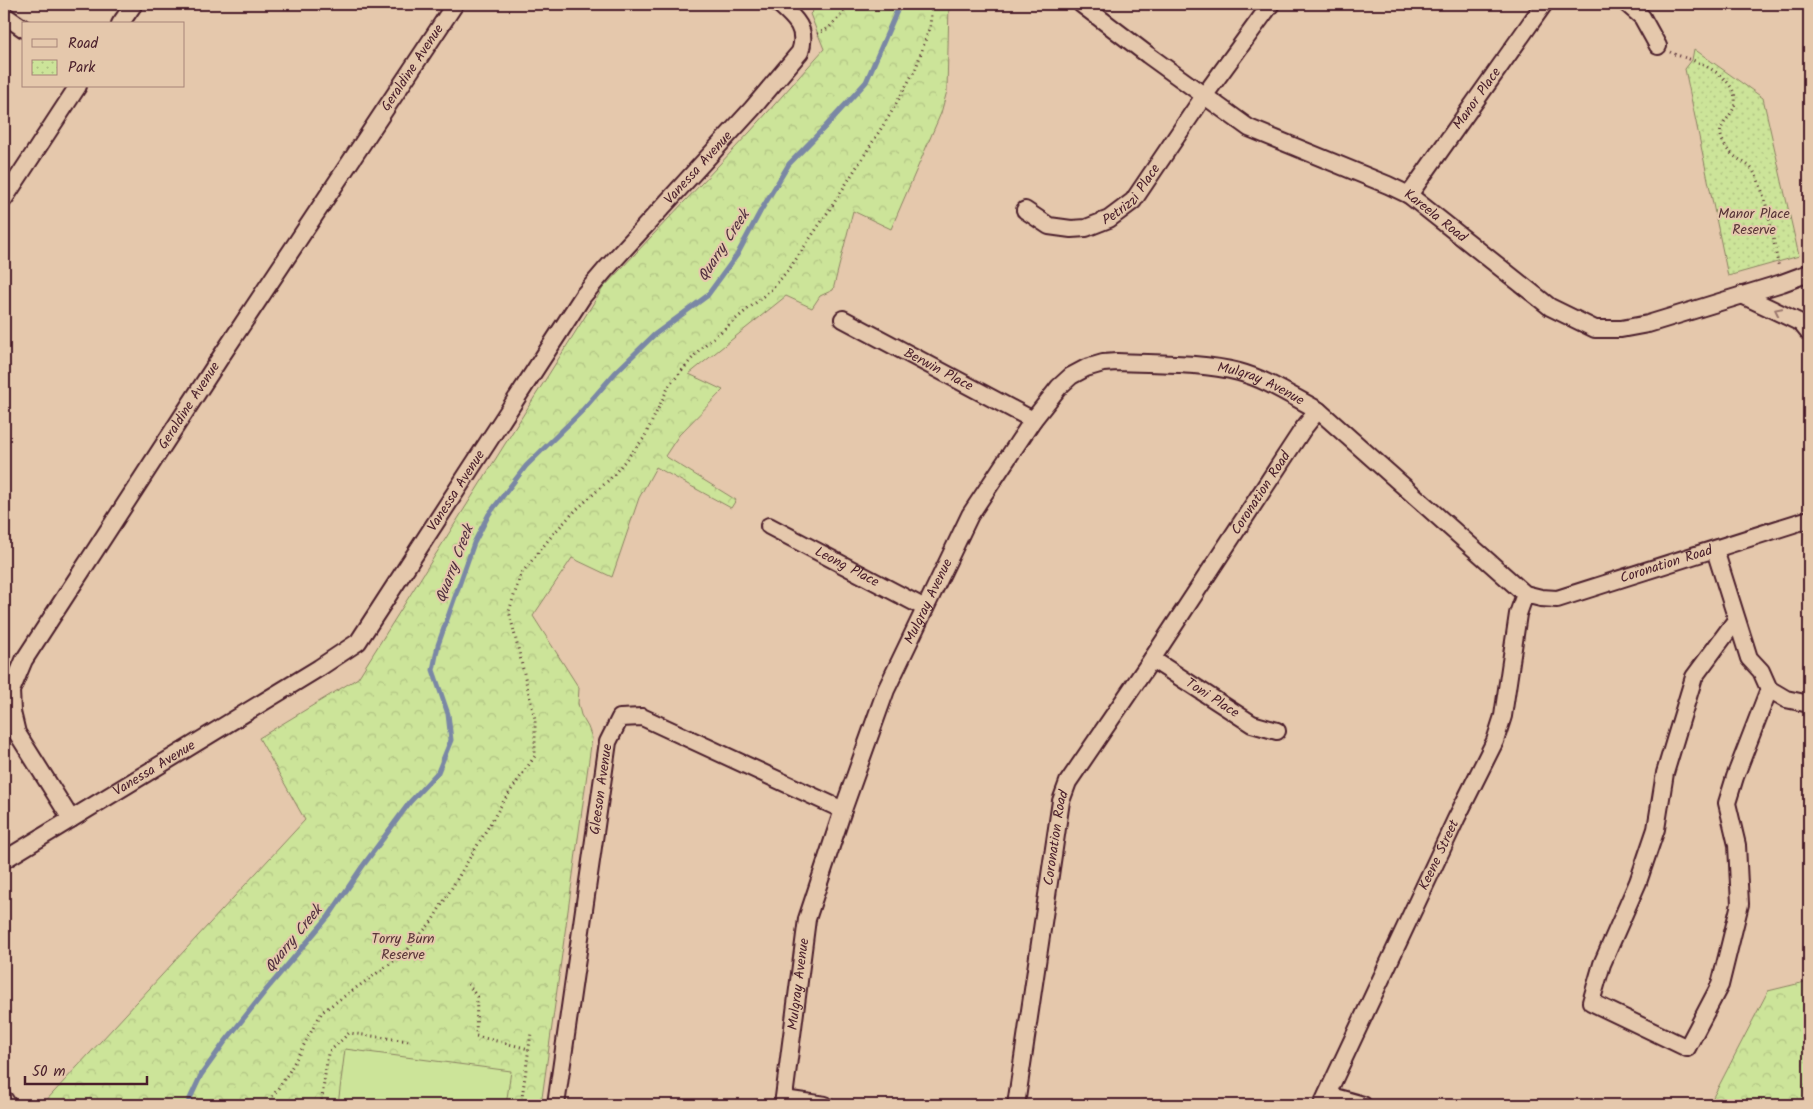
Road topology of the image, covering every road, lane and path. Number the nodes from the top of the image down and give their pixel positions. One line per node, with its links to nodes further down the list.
1 (134, 4): 11 (street)
2 (455, 4): 38 (street, Geraldine Avenue)
3 (778, 4): 13 (street)
4 (851, 4): 13 (path)
5 (932, 4): 48 (path)
6 (1081, 4): 16 (street, Kareela Road)
7 (1271, 4): 16 (street, Petrizzi Place)
8 (1544, 4): 17 (street, Manor Place)
9 (1628, 4): 14 (street)
10 (4, 15): 12 (street)
11 (121, 22)
12 (22, 28)
13 (804, 42): 38 (street, Vanessa Avenue)
14 (1658, 46): 21 (path)
15 (77, 88): 18 (street)
16 (1204, 96): 17 (street, Kareela Road); 19 (street, Petrizzi Place)
17 (1408, 195): 22 (street, Kareela Road)
18 (4, 199)
19 (1025, 210)
20 (1808, 278): 21 (street, Kareela Road)
21 (1782, 283): 22 (street, Kareela Road)
22 (1742, 295): 24 (street, one-way to 22)
23 (843, 319): 26 (street, Berwin Place)
24 (1809, 333)
25 (1318, 410): 26 (street, Mulgray Avenue); 30 (street); 33 (street, Coronation Road)
26 (1033, 420): 31 (street, Mulgray Avenue)
27 (1809, 519): 29 (street, Coronation Road)
28 (769, 526): 31 (street, Leong Place)
29 (1715, 550): 30 (street, Coronation Road); 32 (street)
30 (1525, 594): 45 (street, Keene Street)
31 (924, 608): 37 (street, Mulgray Avenue)
32 (1736, 620): 34 (street); 34 (street)
33 (1152, 660): 36 (street, Toni Place); 53 (street, Coronation Road)
34 (1769, 689): 35 (street)
35 (1809, 704)
36 (1277, 731)
37 (843, 810): 46 (street, Mulgray Avenue); 51 (street, Gleeson Avenue)
38 (71, 819): 39 (street, Vanessa Avenue)
39 (4, 860)
40 (468, 984): 43 (path)
41 (531, 1033): 43 (path)
42 (409, 1041): 49 (path)
43 (529, 1049): 50 (path)
44 (4, 1098): 47 (street)
45 (1324, 1100): 54 (street)
46 (784, 1102): 52 (street)
47 (8, 1105)
48 (267, 1105)
49 (321, 1105)
50 (522, 1105)
51 (556, 1105)
52 (825, 1105)
53 (1016, 1105)
54 (1363, 1105)

